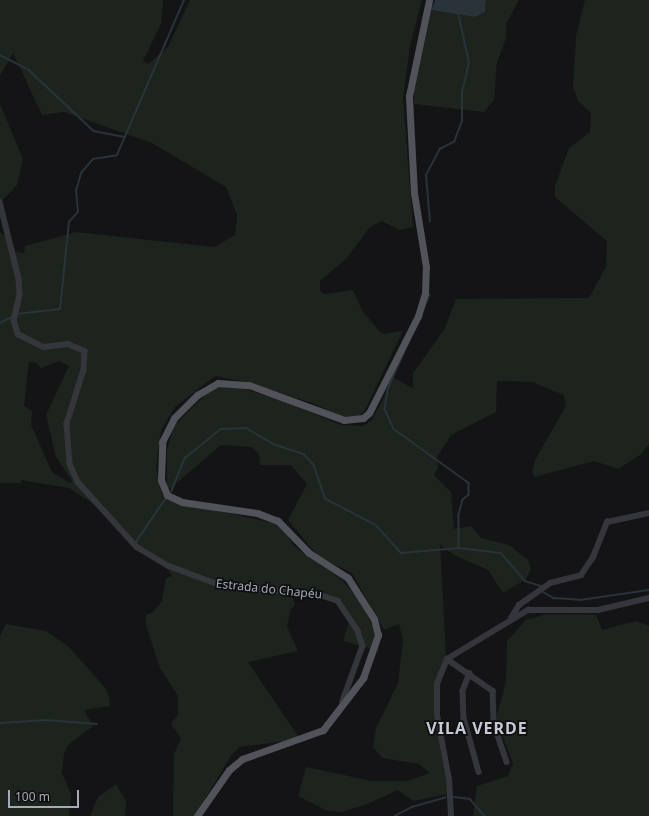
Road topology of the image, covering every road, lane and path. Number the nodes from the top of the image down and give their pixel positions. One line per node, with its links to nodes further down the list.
1 (429, 0): 8 (main road)
2 (0, 202): 8 (street, Estrada do Chapéu)
3 (649, 513): 5 (street)
4 (649, 598): 5 (street)
5 (511, 618): 6 (street)
6 (447, 659): 7 (street); 12 (street)
7 (470, 673): 9 (street); 10 (street)
8 (339, 710): 11 (main road)
9 (507, 762)
10 (479, 772)
11 (197, 816)
12 (451, 816)

